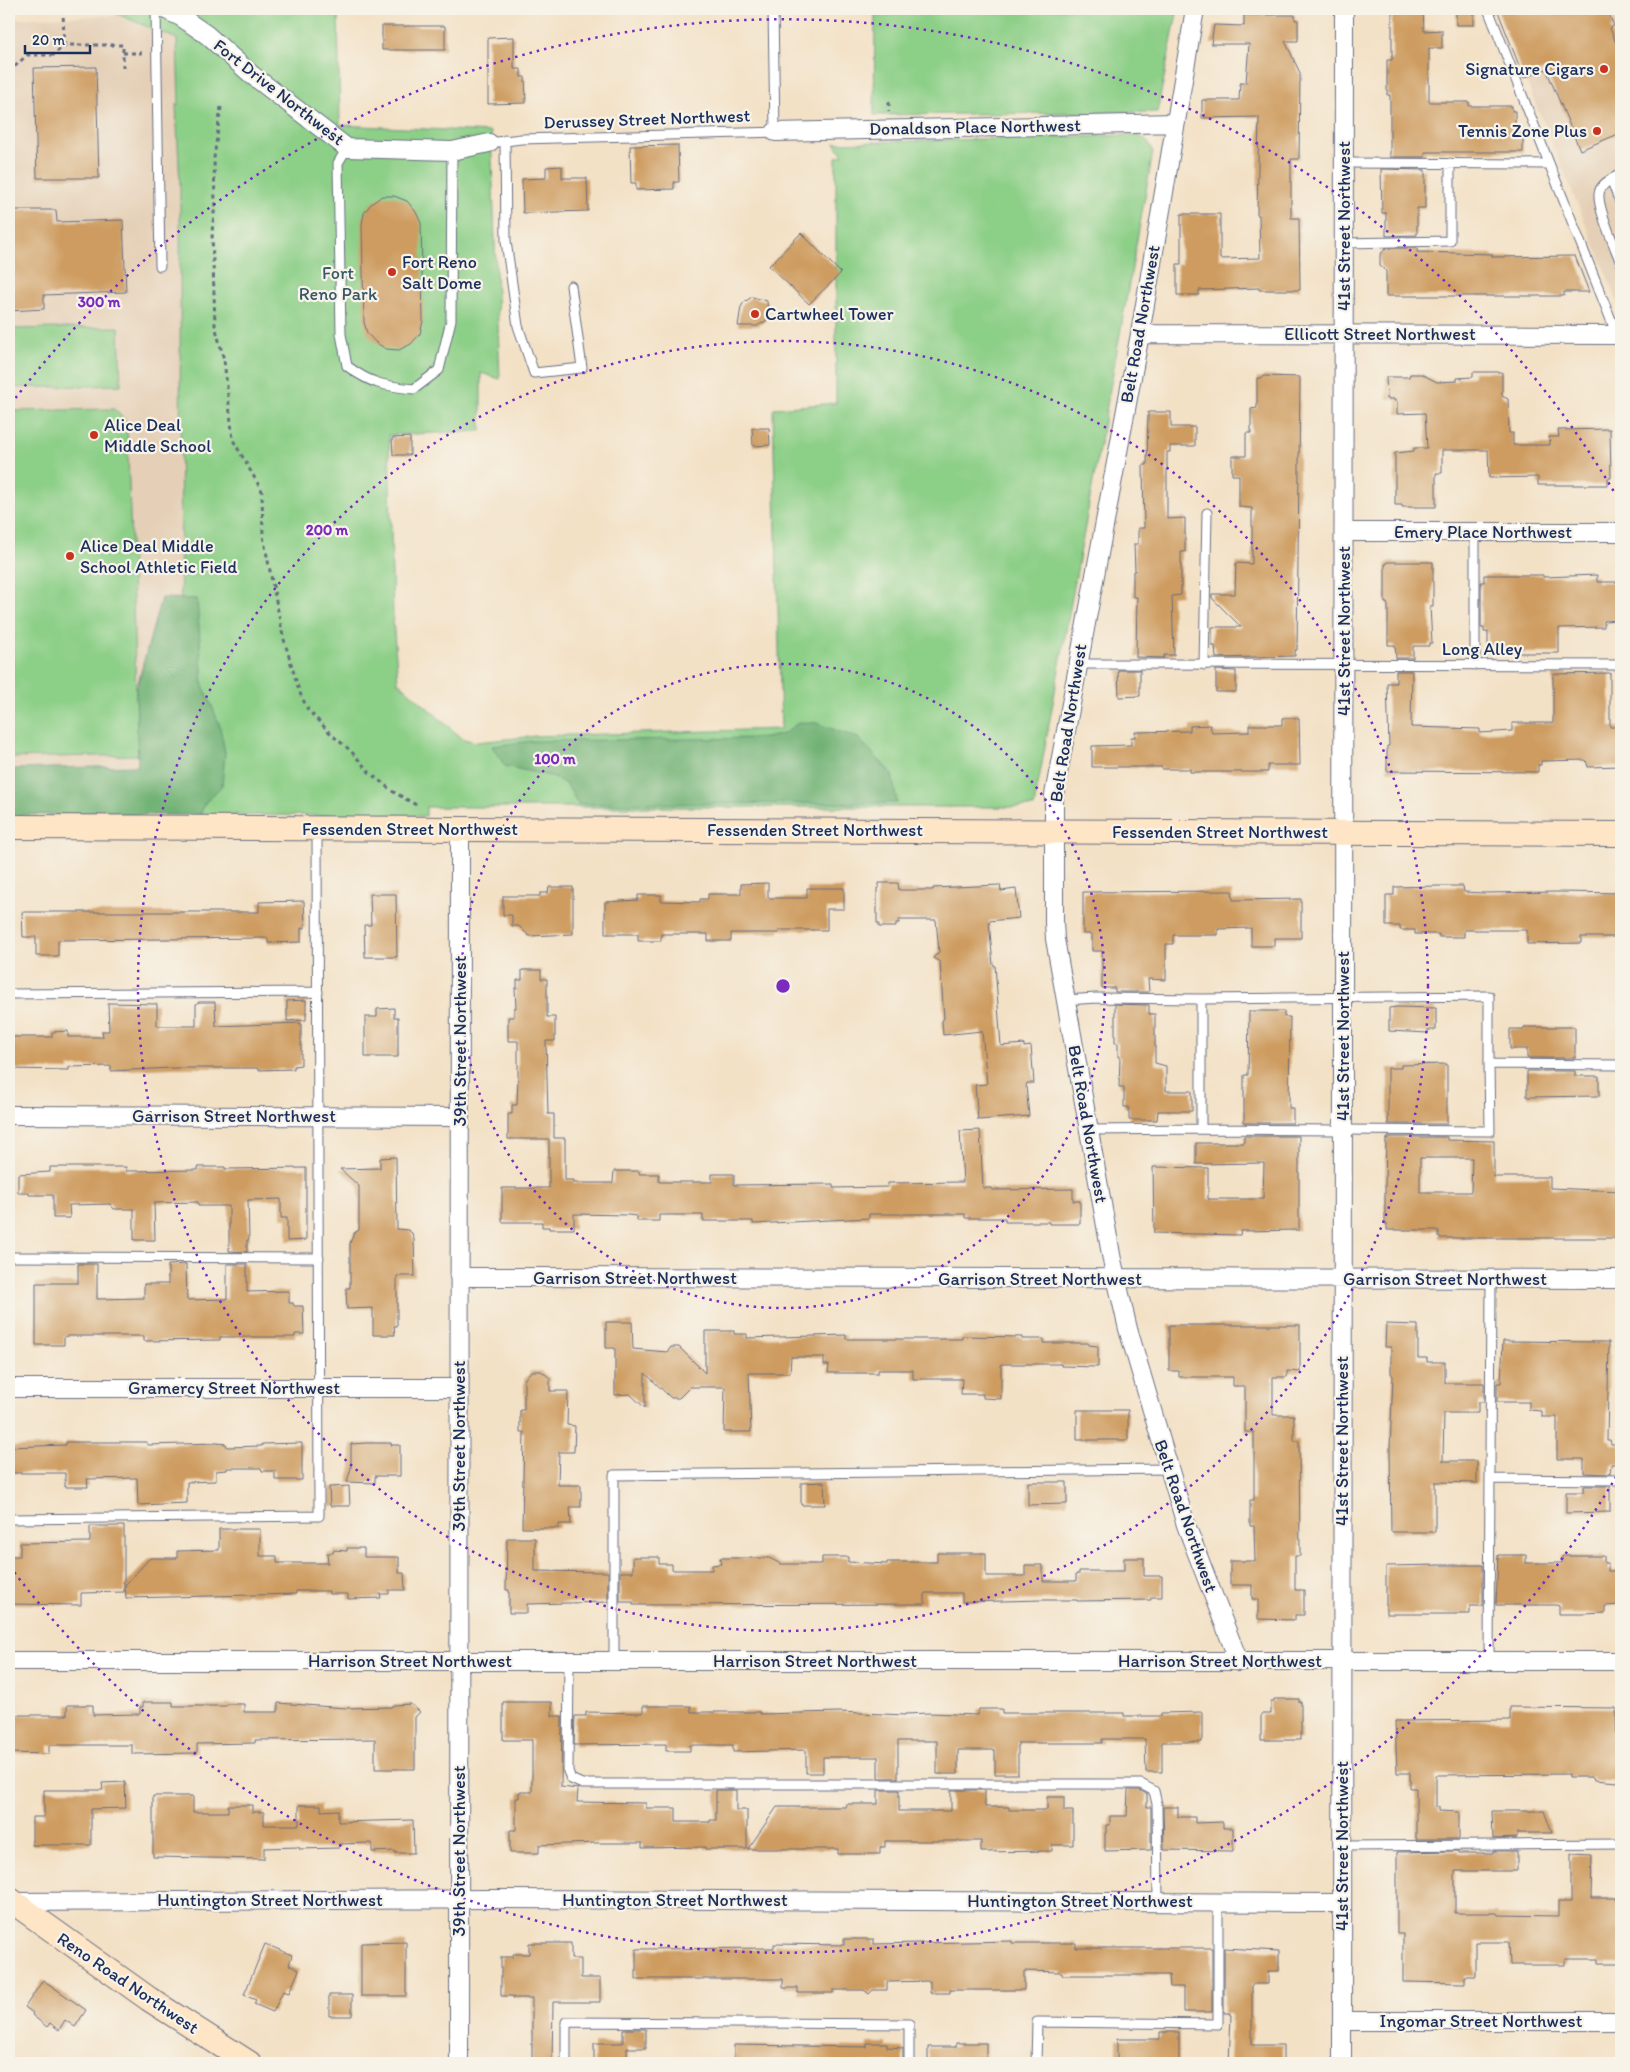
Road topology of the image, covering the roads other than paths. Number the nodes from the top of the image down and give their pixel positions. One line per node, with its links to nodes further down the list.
1 (156, 9): 21 (lane)
2 (164, 9): 11 (street, Fort Drive Northwest)
3 (773, 9): 8 (lane)
4 (1195, 9): 7 (street, Belt Road Northwest)
5 (1344, 9): 13 (street, 41st Street Northwest)
6 (1488, 9): 15 (lane)
7 (1176, 123): 8 (street, Donaldson Place Northwest); 23 (street, Belt Road Northwest)
8 (774, 132): 9 (lane, Derussey Street Northwest)
9 (521, 139): 10 (lane, Fort Drive Northwest)
10 (497, 142): 12 (street, Fort Drive Northwest); 22 (lane)
11 (347, 148): 12 (street, Fort Drive Northwest); 12 (lane)
12 (452, 151)
13 (1344, 163): 14 (lane); 19 (street, 41st Street Northwest)
14 (1450, 163): 15 (lane); 19 (lane)
15 (1549, 164): 25 (lane)
16 (1621, 174): 17 (lane)
17 (1611, 179): 18 (lane); 20 (lane)
18 (1621, 204)
19 (1344, 243): 24 (street, 41st Street Northwest)
20 (1621, 263)
21 (160, 266)
22 (570, 286)
23 (1140, 334): 24 (street, Ellicott Street Northwest); 30 (street, Belt Road Northwest)
24 (1344, 334): 25 (street, Ellicott Street Northwest); 27 (street, 41st Street Northwest)
25 (1619, 335)
26 (1207, 512): 32 (lane)
27 (1344, 532): 28 (street, Emery Place Northwest); 33 (street, 41st Street Northwest)
28 (1475, 532): 29 (street, Emery Place Northwest); 34 (lane)
29 (1621, 532)
30 (1078, 664): 32 (lane, Long Alley); 38 (street, Belt Road Northwest)
31 (1621, 664): 34 (lane, Long Alley)
32 (1204, 665): 33 (lane, Long Alley)
33 (1344, 665): 34 (lane, Long Alley); 39 (street, 41st Street Northwest)
34 (1475, 665)
35 (9, 827): 36 (street, Fessenden Street Northwest)
36 (317, 828): 37 (street, Fessenden Street Northwest); 41 (lane)
37 (460, 829): 38 (street, Fessenden Street Northwest); 50 (street, 39th Street Northwest)
38 (1054, 832): 39 (street, Fessenden Street Northwest); 45 (street, Belt Road Northwest)
39 (1343, 832): 40 (street, Fessenden Street Northwest); 43 (street, 41st Street Northwest)
40 (1621, 834)
41 (318, 992): 42 (lane); 49 (lane)
42 (9, 994)
43 (1343, 998): 44 (lane); 46 (lane); 53 (street, 41st Street Northwest)
44 (1201, 999): 45 (lane); 51 (lane)
45 (1066, 1000): 52 (street, Belt Road Northwest)
46 (1490, 1064): 47 (lane); 53 (lane)
47 (1621, 1065)
48 (9, 1115): 49 (street, Garrison Street Northwest)
49 (319, 1116): 50 (street, Garrison Street Northwest); 55 (lane)
50 (460, 1117): 56 (street, 39th Street Northwest)
51 (1201, 1129): 52 (lane); 53 (lane)
52 (1089, 1130): 57 (street, Belt Road Northwest)
53 (1342, 1130): 58 (street, 41st Street Northwest)
54 (9, 1257): 55 (lane)
55 (319, 1258): 62 (lane)
56 (459, 1278): 57 (street, Garrison Street Northwest); 63 (street, 39th Street Northwest)
57 (1116, 1279): 58 (street, Garrison Street Northwest); 64 (street, Belt Road Northwest)
58 (1342, 1279): 59 (street, Garrison Street Northwest); 72 (street, 41st Street Northwest)
59 (1491, 1279): 60 (street, Garrison Street Northwest); 65 (lane)
60 (1621, 1279)
61 (9, 1388): 62 (street, Gramercy Street Northwest)
62 (319, 1388): 63 (street, Gramercy Street Northwest); 67 (lane)
63 (459, 1388): 69 (street, 39th Street Northwest)
64 (1169, 1469): 71 (lane); 75 (street, Belt Road Northwest)
65 (1490, 1479): 66 (lane); 73 (lane)
66 (1621, 1480)
67 (9, 1519)
68 (9, 1660): 69 (street, Harrison Street Northwest)
69 (459, 1661): 70 (street, Harrison Street Northwest); 78 (street, 39th Street Northwest)
70 (569, 1661): 71 (street, Harrison Street Northwest); 80 (lane)
71 (614, 1661): 75 (street, Harrison Street Northwest)
72 (1342, 1661): 73 (street, Harrison Street Northwest); 75 (street, Harrison Street Northwest); 77 (street, 41st Street Northwest)
73 (1490, 1661): 74 (street, Harrison Street Northwest)
74 (1621, 1661)
75 (1239, 1662)
76 (1621, 1844): 77 (lane)
77 (1342, 1846): 82 (street, 41st Street Northwest)
78 (458, 1899): 79 (street, Huntington Street Northwest); 80 (street, Huntington Street Northwest); 86 (street, 39th Street Northwest)
79 (10, 1901): 85 (street, Reno Road Northwest)
80 (1158, 1902): 81 (street, Huntington Street Northwest)
81 (1218, 1902): 82 (street, Huntington Street Northwest); 89 (lane)
82 (1342, 1903): 83 (street, 41st Street Northwest)
83 (1342, 2021): 84 (street, Ingomar Street Northwest); 90 (street, 41st Street Northwest)
84 (1621, 2021)
85 (249, 2063)
86 (459, 2063)
87 (566, 2063): 88 (lane)
88 (909, 2063)
89 (1036, 2063)
90 (1342, 2063)

